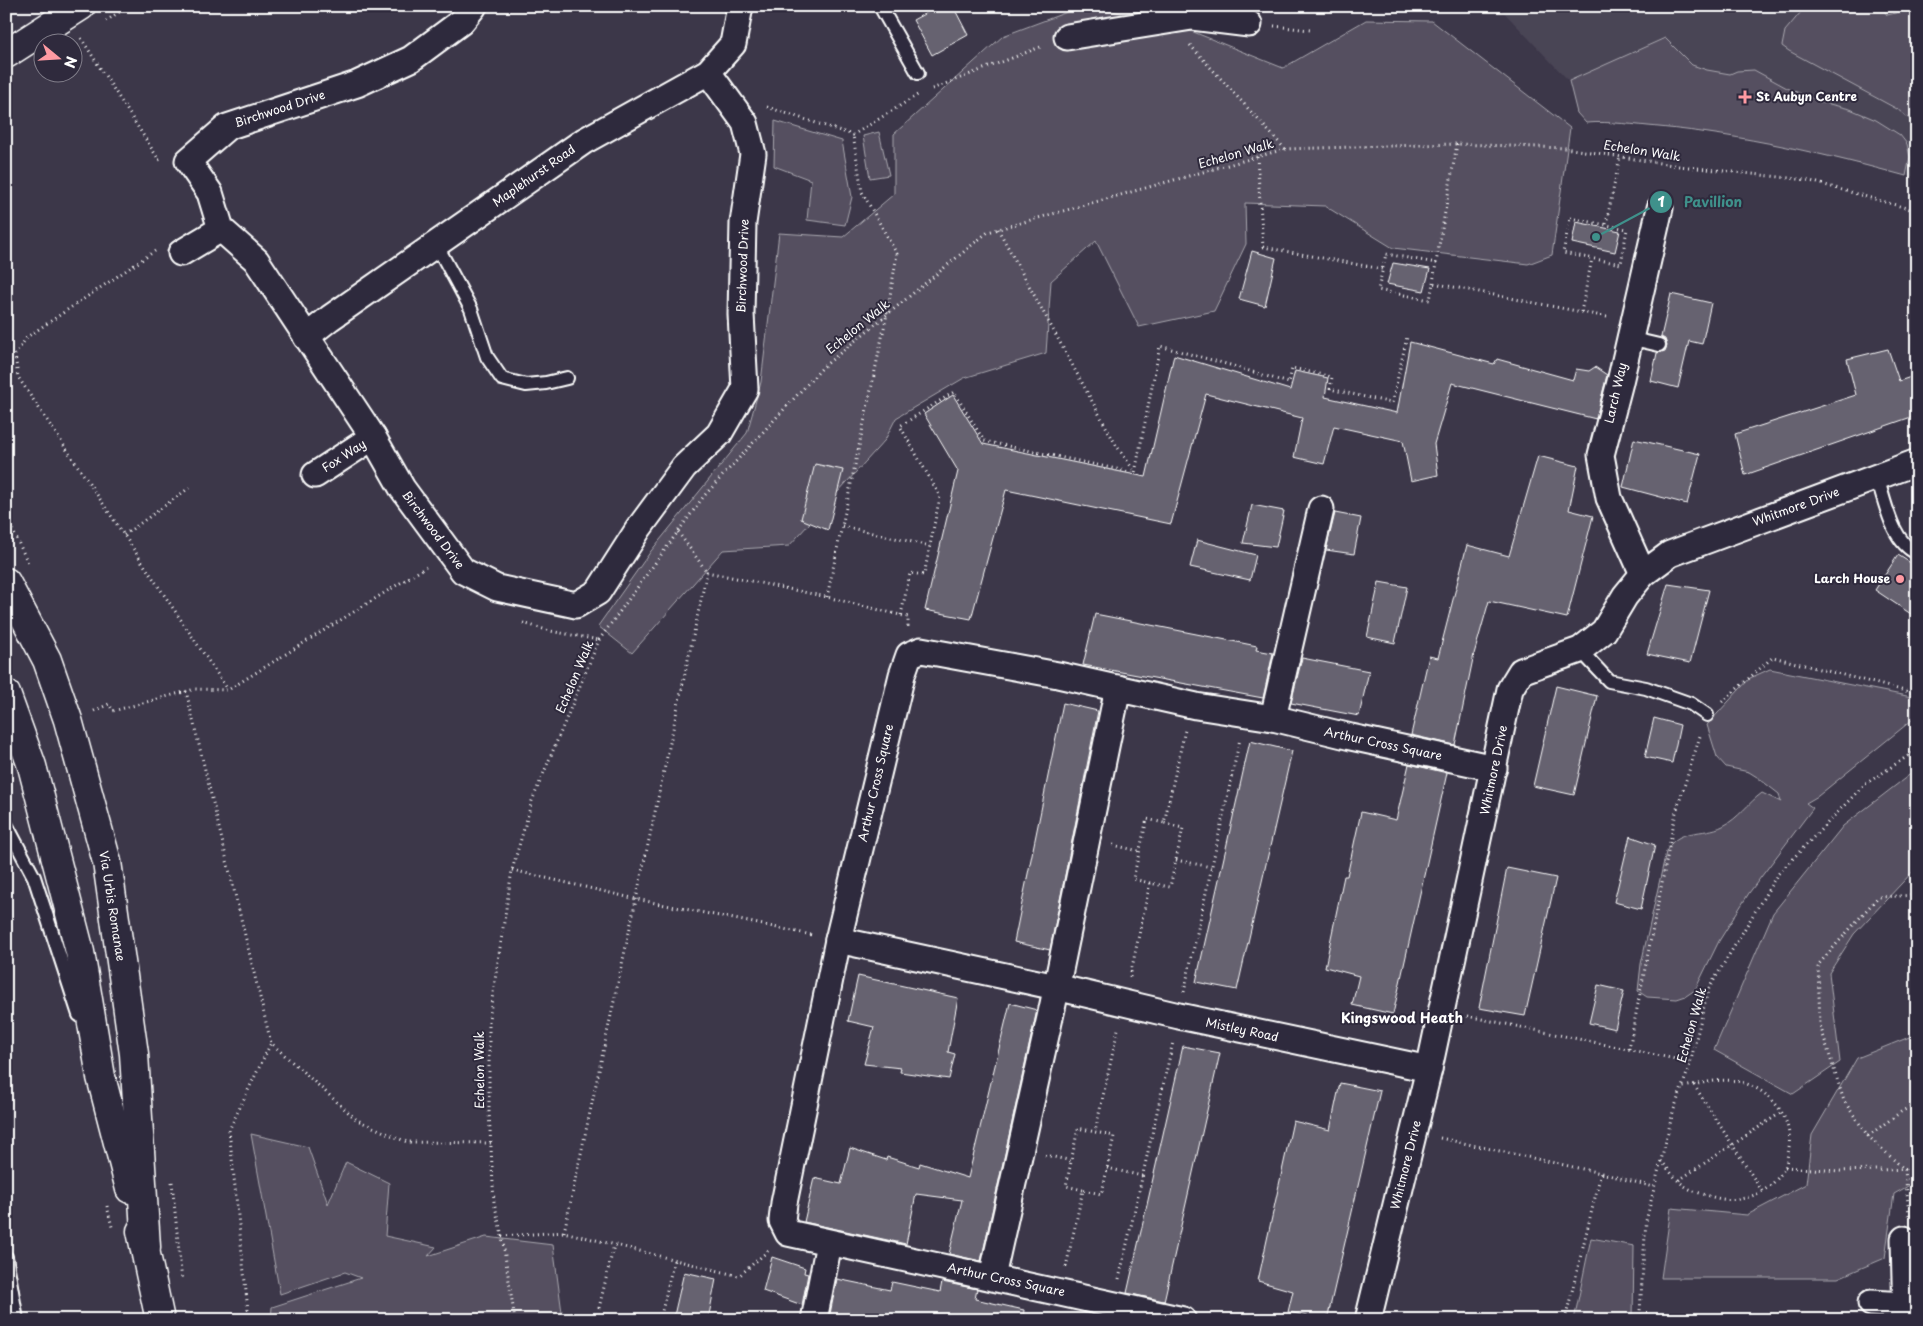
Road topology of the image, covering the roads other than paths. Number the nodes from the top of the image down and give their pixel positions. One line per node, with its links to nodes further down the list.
1 (81, 6): 8 (main road)
2 (474, 6): 12 (street, Birchwood Drive)
3 (740, 6): 9 (street, Maplehurst Road)
4 (880, 6): 10 (lane)
5 (1192, 12): 6 (street); 7 (street)
6 (1250, 24)
7 (1066, 37)
8 (6, 54)
9 (708, 72): 13 (street, Maplehurst Road); 19 (street, Birchwood Drive)
10 (918, 73)
11 (1660, 208): 15 (street, Larch Way)
12 (221, 229): 14 (street); 16 (street, Birchwood Drive)
13 (436, 244): 16 (street, Maplehurst Road); 18 (lane)
14 (171, 250)
15 (1630, 330): 17 (lane); 25 (street, Larch Way)
16 (306, 337): 19 (street, Birchwood Drive)
17 (1659, 344)
18 (567, 378)
19 (373, 437): 21 (street, Fox Way)
20 (1917, 462): 22 (street, Whitmore Drive)
21 (315, 474)
22 (1877, 477): 24 (lane); 25 (street, Whitmore Drive)
23 (1321, 509): 31 (street)
24 (1917, 553)
25 (1643, 574): 27 (street, Whitmore Drive)
26 (6, 582): 40 (main road, Via Urbis Romanae)
27 (1580, 650): 30 (lane); 32 (street, Whitmore Drive)
28 (1118, 688): 31 (street, Arthur Cross Square); 34 (street, Arthur Cross Square); 35 (street)
29 (6, 694): 37 (main road, Via Urbis Romanae)
30 (1707, 715)
31 (1273, 718): 32 (street, Arthur Cross Square)
32 (1494, 768): 36 (street, Whitmore Drive)
33 (6, 824): 37 (lane)
34 (838, 940): 35 (street, Mistley Road); 39 (street, Arthur Cross Square)
35 (1056, 987): 36 (street, Mistley Road); 42 (street)
36 (1430, 1069): 50 (street, Whitmore Drive)
37 (101, 1077): 40 (main road, Via Urbis Romanae)
38 (1904, 1239): 44 (street)
39 (830, 1243): 42 (street, Arthur Cross Square); 48 (street)
40 (146, 1248): 47 (main road, Via Urbis Romanae)
41 (6, 1257): 46 (lane)
42 (992, 1277): 45 (street, Arthur Cross Square)
43 (1871, 1303): 44 (street)
44 (1906, 1312)
45 (1125, 1314): 49 (street, Arthur Cross Square)
46 (17, 1320)
47 (160, 1320)
48 (814, 1320)
49 (1183, 1320)
50 (1368, 1320)

